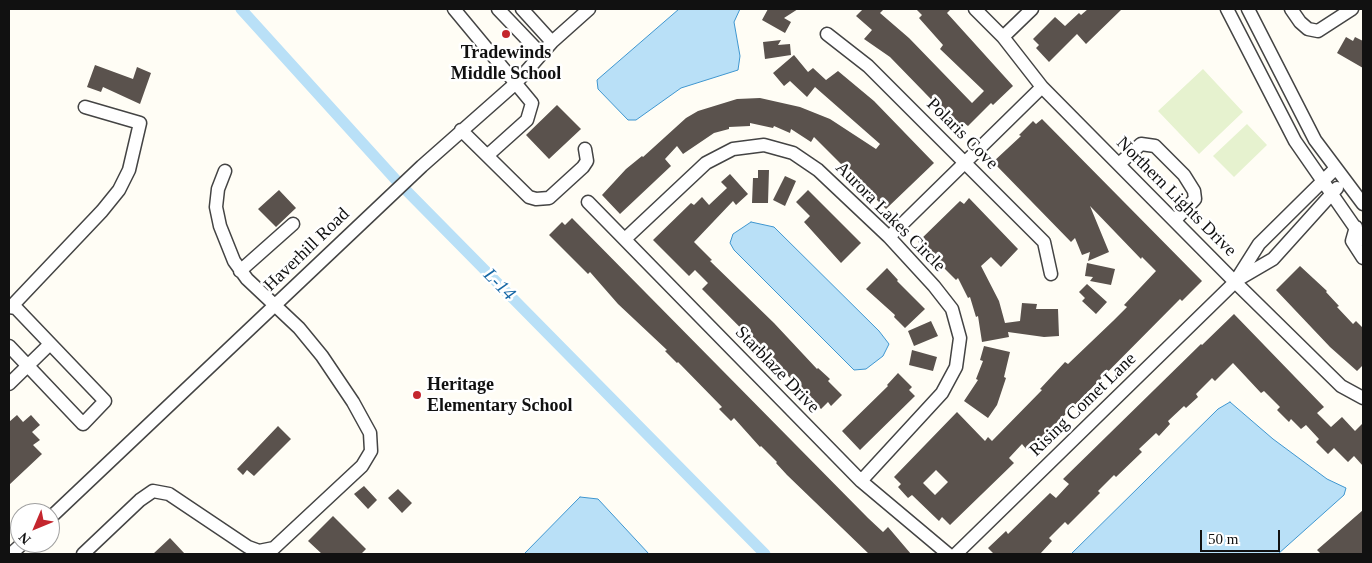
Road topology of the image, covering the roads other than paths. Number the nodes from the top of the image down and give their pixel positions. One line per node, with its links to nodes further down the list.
1 (454, 9): 15 (street)
2 (498, 9): 14 (street)
3 (522, 9): 13 (street)
4 (589, 9): 13 (street, Haverhill Road)
5 (975, 9): 12 (street, Northern Lights Drive)
6 (1032, 9): 12 (street)
7 (1227, 9): 25 (street)
8 (1248, 9): 23 (street)
9 (1291, 9): 10 (street)
10 (1352, 9)
11 (827, 34): 21 (street, Polaris Cove)
12 (1003, 37): 16 (street, Northern Lights Drive)
13 (552, 42): 14 (street, Haverhill Road)
14 (541, 54): 15 (street, Haverhill Road)
15 (516, 83): 18 (street, Haverhill Road); 20 (street)
16 (1042, 86): 21 (street); 22 (street, Northern Lights Drive)
17 (85, 107): 41 (street)
18 (461, 130): 20 (street); 40 (street, Haverhill Road)
19 (585, 149): 20 (street)
20 (488, 155)
21 (965, 162): 33 (street); 38 (street, Polaris Cove)
22 (1119, 164): 30 (street, Northern Lights Drive); 30 (street)
23 (1336, 169): 25 (street, Rising Comet Lane); 26 (street)
24 (225, 171): 37 (street)
25 (1323, 180): 27 (street); 39 (street, Rising Comet Lane)
26 (1346, 182): 27 (street, Rising Comet Lane); 29 (street)
27 (1332, 192): 32 (street); 39 (street, Rising Comet Lane)
28 (588, 202): 34 (street, Starblaze Drive)
29 (1363, 204)
30 (1175, 220): 39 (street, Northern Lights Drive)
31 (292, 224): 37 (street)
32 (1356, 227): 35 (street); 36 (street)
33 (889, 237): 34 (street, Aurora Lakes Circle); 47 (street, Aurora Lakes Circle)
34 (625, 239): 47 (street, Starblaze Drive)
35 (1363, 239)
36 (1363, 258)
37 (240, 271): 40 (street)
38 (1051, 274)
39 (1235, 282): 46 (street, Northern Lights Drive); 51 (street, Rising Comet Lane)
40 (274, 306): 48 (street, Haverhill Road); 49 (street)
41 (10, 307): 42 (street)
42 (50, 344): 44 (street); 44 (street)
43 (9, 346): 44 (street)
44 (28, 366): 45 (street)
45 (9, 384)
46 (1363, 398)
47 (861, 481): 50 (street, Starblaze Drive)
48 (60, 509)
49 (89, 552)
50 (948, 554)
51 (956, 554)

